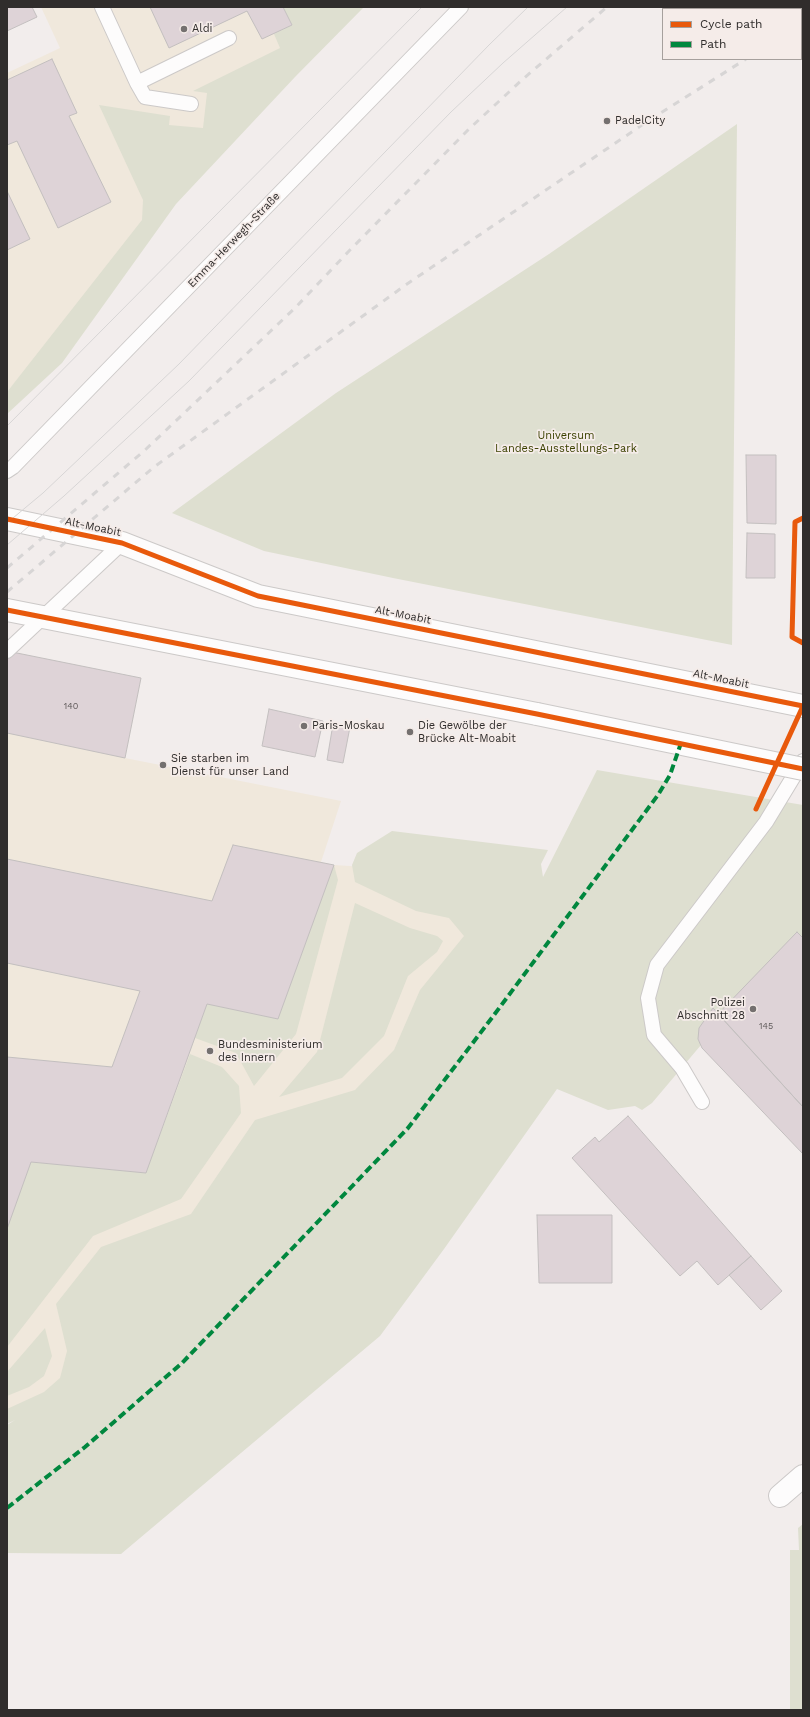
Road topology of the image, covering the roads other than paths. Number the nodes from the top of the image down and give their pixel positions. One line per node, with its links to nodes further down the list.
1 (102, 7): 4 (lane)
2 (460, 7): 6 (lane, Emma-Herwegh-Straße)
3 (229, 38): 4 (lane)
4 (137, 83): 5 (lane)
5 (191, 104)
6 (7, 471)
7 (7, 519): 8 (street, Alt-Moabit)
8 (122, 543): 10 (lane); 12 (street, Alt-Moabit)
9 (7, 610): 10 (street)
10 (44, 617): 11 (lane); 14 (street, bridge)
11 (7, 651)
12 (803, 706)
13 (803, 761): 15 (lane)
14 (803, 769)
15 (702, 1102)
16 (803, 1476): 17 (street)
17 (780, 1496)

